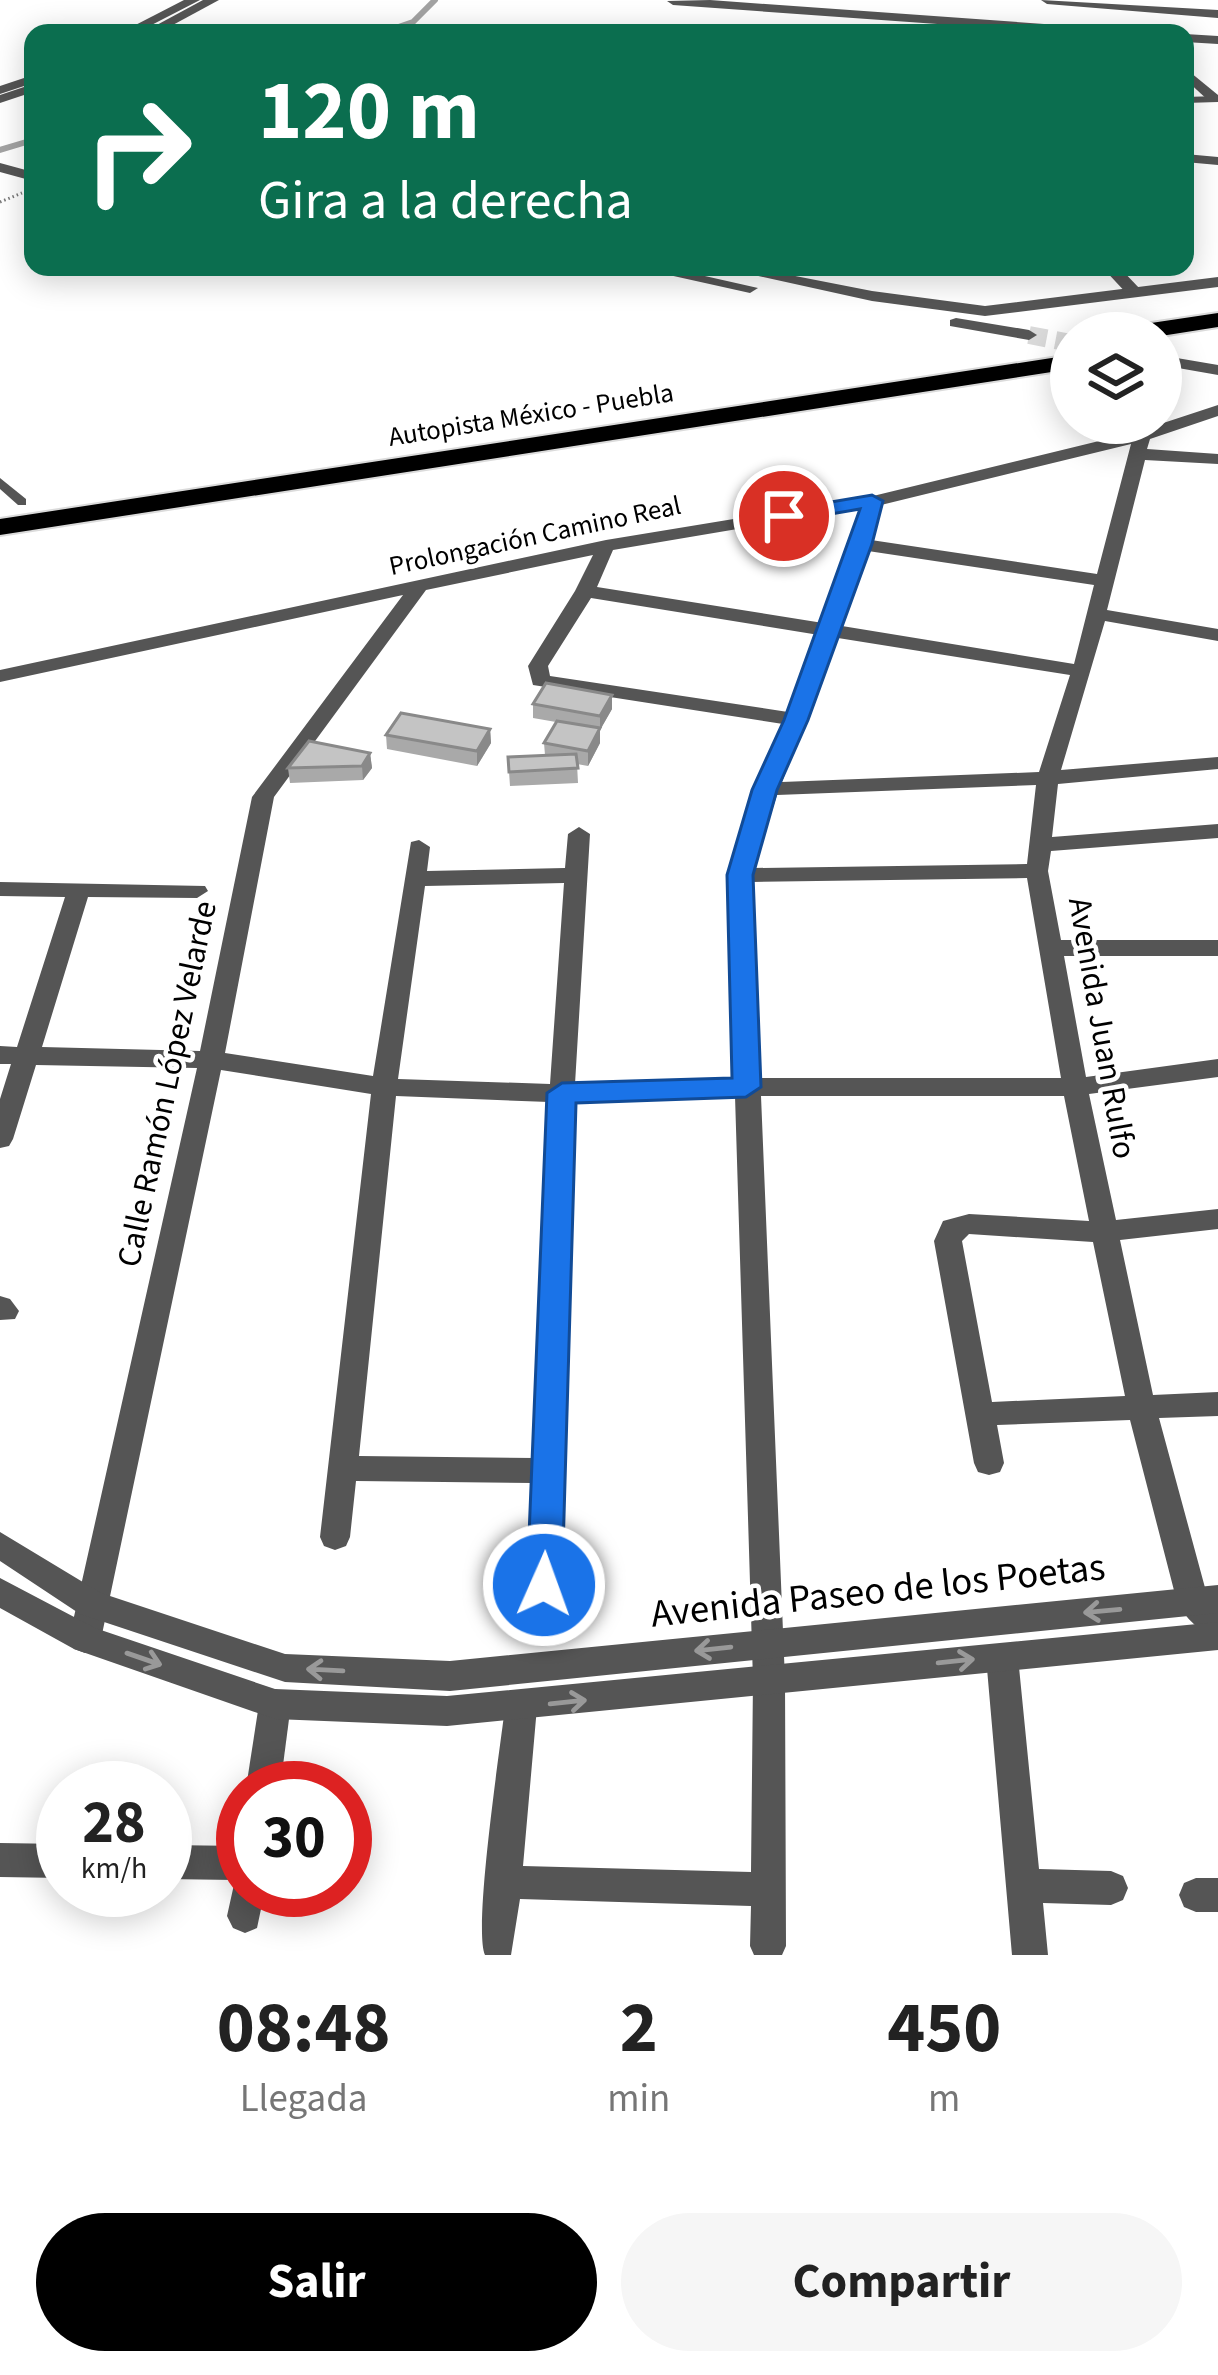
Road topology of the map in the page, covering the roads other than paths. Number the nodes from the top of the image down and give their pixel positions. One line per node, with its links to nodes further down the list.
1 (213, 0): 7 (street)
2 (1043, 0): 5 (street)
3 (673, 1): 8 (street)
4 (182, 2): 6 (street)
5 (1218, 14)
6 (142, 24)
7 (166, 24)
8 (984, 24)
9 (0, 80): 11 (lane)
10 (24, 83): 11 (street)
11 (16, 86): 12 (street)
12 (0, 90)
13 (692, 276): 20 (street)
14 (771, 276): 17 (street)
15 (1119, 276): 17 (street)
16 (1218, 282): 17 (street)
17 (1135, 293)
18 (1218, 320): 19 (highway)
19 (1182, 325)
20 (1029, 335)
21 (1218, 340): 23 (highway)
22 (1050, 345): 32 (highway, Autopista México - Puebla)
23 (1182, 350)
24 (1182, 360): 26 (street)
25 (1050, 365): 33 (highway, Autopista México - Puebla)
26 (1218, 370)
27 (1218, 410): 28 (street, Prolongación Camino Real)
28 (1140, 445): 29 (street); 31 (street, Prolongación Camino Real); 36 (street, Avenida Juan Rulfo)
29 (1218, 460)
30 (0, 482): 32 (lane)
31 (872, 501): 34 (street); 35 (street, Prolongación Camino Real)
32 (11, 504)
33 (0, 527)
34 (862, 544): 36 (street); 40 (street)
35 (606, 546): 37 (street, Prolongación Camino Real); 38 (street)
36 (1106, 581): 39 (street, Avenida Juan Rulfo)
37 (418, 588): 43 (street, Prolongación Camino Real); 61 (street, Calle Ramón López Velarde)
38 (585, 591): 40 (street); 44 (street)
39 (1097, 614): 41 (street); 42 (street, Avenida Juan Rulfo)
40 (829, 628): 42 (street); 44 (street)
41 (1218, 635)
42 (1082, 671): 46 (street, Avenida Juan Rulfo)
43 (0, 676)
44 (796, 720): 47 (street)
45 (1218, 763): 46 (street)
46 (1048, 778): 47 (street); 51 (street, Avenida Juan Rulfo)
47 (764, 790): 53 (street)
48 (1218, 831): 51 (street)
49 (579, 834): 52 (street)
50 (419, 847): 54 (street)
51 (1039, 858): 53 (street); 58 (street, Avenida Juan Rulfo)
52 (578, 875): 54 (street); 66 (street)
53 (740, 875): 64 (street)
54 (416, 879): 63 (street)
55 (0, 889): 56 (street)
56 (79, 890): 57 (street); 60 (street)
57 (197, 891)
58 (1049, 948): 59 (street); 65 (street, Avenida Juan Rulfo)
59 (1218, 948)
60 (13, 1056): 61 (street); 67 (street)
61 (212, 1060): 63 (street); 81 (street, Calle Ramón López Velarde)
62 (1218, 1068): 65 (street)
63 (384, 1087): 66 (street); 74 (street)
64 (746, 1087): 65 (street); 66 (street); 85 (street)
65 (1075, 1087): 69 (street, Avenida Juan Rulfo)
66 (562, 1093): 75 (street)
67 (0, 1139)
68 (1218, 1219): 69 (street)
69 (1104, 1232): 71 (street, Avenida Juan Rulfo); 72 (street)
70 (1218, 1404): 71 (street)
71 (1142, 1410): 72 (street); 80 (street, Avenida Juan Rulfo)
72 (980, 1414): 73 (street)
73 (988, 1463)
74 (342, 1468): 75 (street); 76 (street)
75 (548, 1471): 78 (street)
76 (335, 1537)
77 (0, 1544): 81 (street, Avenida Paseo de los Poetas)
78 (544, 1585)
79 (0, 1592): 84 (street)
80 (1206, 1601): 82 (street); 85 (street, Avenida Paseo de los Poetas, one-way to 85)
81 (91, 1604): 84 (street, Calle Ramón López Velarde); 85 (street, Avenida Paseo de los Poetas, one-way to 81)
82 (1218, 1625)
83 (1218, 1636): 86 (street)
84 (85, 1639): 88 (street, one-way to 88)
85 (767, 1643): 87 (street)
86 (1002, 1657): 87 (street, one-way to 86); 94 (street)
87 (769, 1680): 89 (street, one-way to 87); 96 (street)
88 (275, 1704): 89 (street); 90 (street)
89 (521, 1707): 93 (street)
90 (267, 1761)
91 (0, 1860): 92 (street)
92 (36, 1861)
93 (502, 1882): 96 (street); 97 (street)
94 (1024, 1885): 95 (street); 99 (street)
95 (1111, 1888)
96 (767, 1889): 98 (street)
97 (498, 1944)
98 (768, 1946)
99 (1030, 1955)

